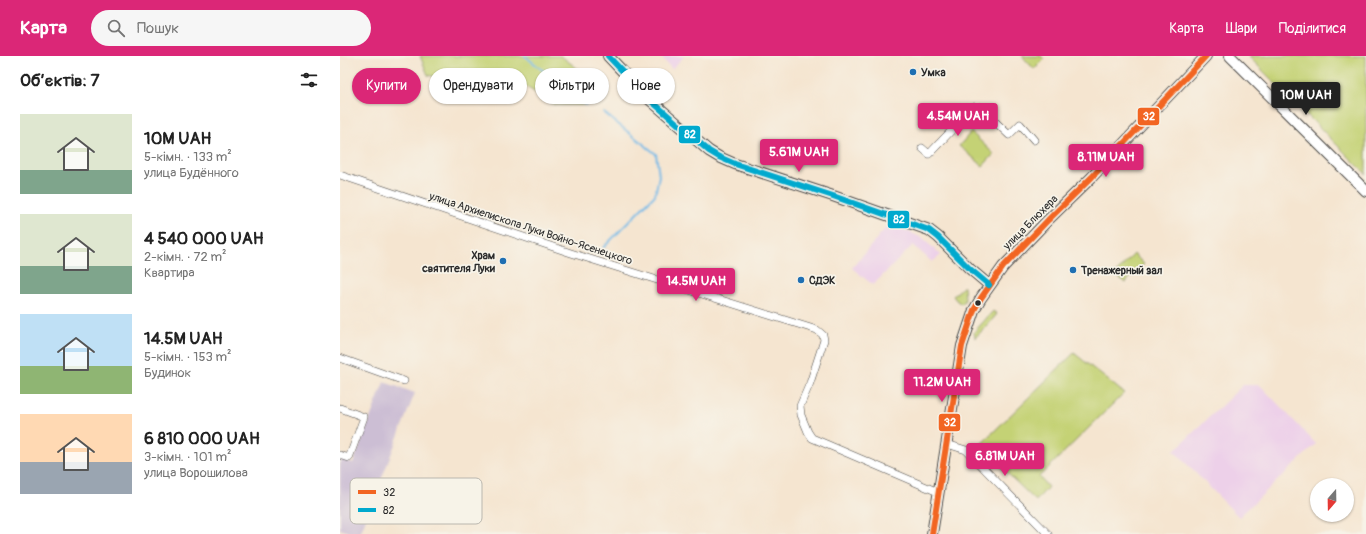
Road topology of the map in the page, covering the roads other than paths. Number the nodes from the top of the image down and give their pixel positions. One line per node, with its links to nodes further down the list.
1 (608, 56): 8 (main road)
2 (1206, 56): 8 (main road, улица Блюхера)
3 (1230, 56): 7 (main road)
4 (1034, 140): 5 (street)
5 (922, 148)
6 (340, 175): 14 (street, улица Архиепископа Луки Войно-Ясенецкого)
7 (1366, 191)
8 (989, 285): 12 (main road, улица Блюхера)
9 (340, 358): 10 (street)
10 (404, 381)
11 (340, 408): 13 (street)
12 (947, 444): 14 (main road, улица Блюхера); 16 (street)
13 (340, 454)
14 (938, 492): 15 (main road, улица Блюхера)
15 (932, 534)
16 (1048, 534)

